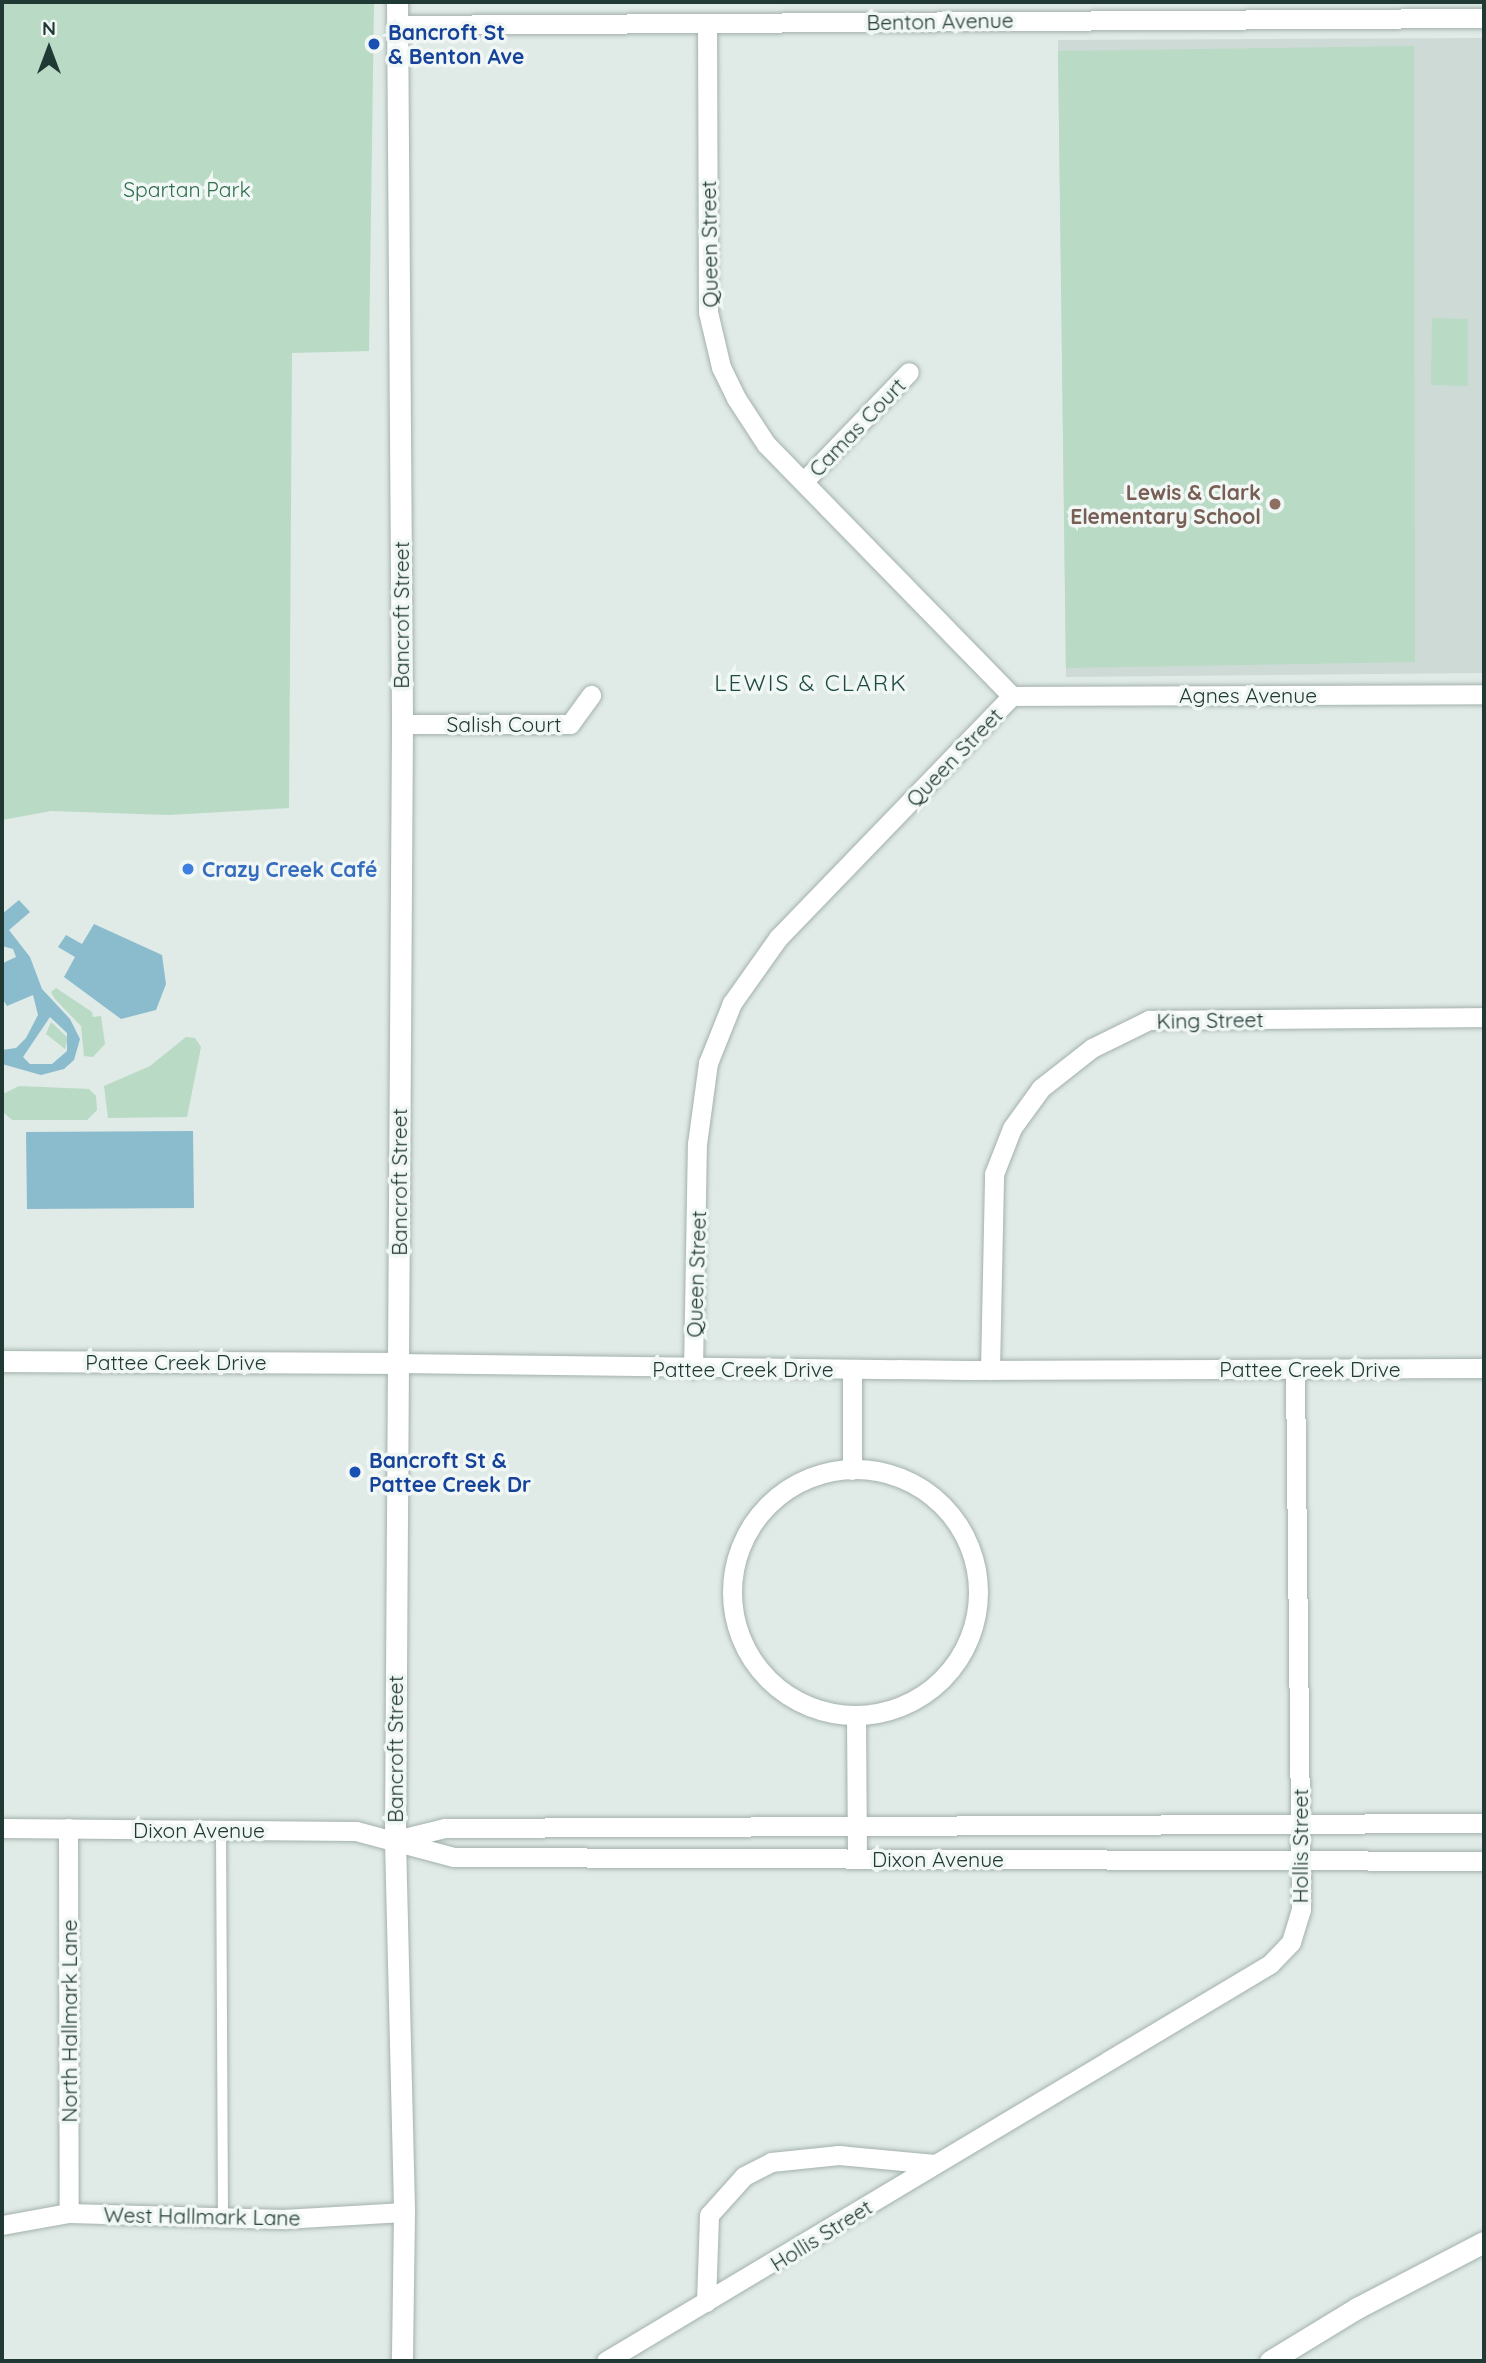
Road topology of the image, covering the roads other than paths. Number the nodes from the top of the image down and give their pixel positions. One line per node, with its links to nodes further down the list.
1 (397, 2): 7 (street, Bancroft Street)
2 (845, 2): 5 (street)
3 (1292, 10): 4 (street, Benton Avenue); 5 (street, Benton Avenue)
4 (1484, 18)
5 (845, 22): 6 (street, Benton Avenue)
6 (707, 24): 7 (street, Benton Avenue); 9 (street, Queen Street)
7 (397, 25): 13 (street, Bancroft Street)
8 (909, 372): 9 (street, Camas Court)
9 (804, 481): 12 (street, Queen Street)
10 (1484, 694): 12 (street, Agnes Avenue)
11 (591, 695): 13 (street, Salish Court)
12 (1013, 696): 18 (street, Queen Street)
13 (402, 724): 16 (street, Bancroft Street)
14 (1484, 1017): 21 (street, King Street)
15 (2, 1360): 16 (street, Pattee Creek Drive)
16 (396, 1363): 18 (street, Pattee Creek Drive); 30 (street, Bancroft Street)
17 (1484, 1368): 19 (street, Pattee Creek Drive)
18 (693, 1369): 20 (street, Pattee Creek Drive)
19 (1295, 1369): 21 (street, Pattee Creek Drive); 26 (street, Hollis Street)
20 (852, 1370): 21 (street, Pattee Creek Drive); 22 (street)
21 (990, 1370)
22 (852, 1469): 23 (street); 23 (street)
23 (856, 1715): 25 (street)
24 (1484, 1823): 26 (street, Dixon Avenue)
25 (856, 1824): 26 (street, Dixon Avenue); 30 (street, Dixon Avenue); 31 (street)
26 (1300, 1824): 32 (street, Hollis Street)
27 (2, 1828): 28 (street, Dixon Avenue)
28 (68, 1828): 29 (street, Dixon Avenue); 36 (street, North Hallmark Lane)
29 (222, 1831): 30 (street, Dixon Avenue); 37 (lane)
30 (395, 1840): 31 (street, Dixon Avenue); 35 (street, Bancroft Street)
31 (857, 1859): 32 (street, Dixon Avenue)
32 (1300, 1860): 33 (street, Dixon Avenue); 34 (street, Hollis Street)
33 (1484, 1861)
34 (935, 2164): 40 (street, Hollis Street); 40 (street)
35 (404, 2212): 37 (street, West Hallmark Lane); 41 (street, Bancroft Street)
36 (69, 2214): 37 (street, West Hallmark Lane); 38 (street, West Hallmark Lane)
37 (223, 2217)
38 (2, 2225)
39 (1484, 2242): 43 (street)
40 (706, 2302): 42 (street, Hollis Street)
41 (402, 2361)
42 (606, 2361)
43 (1270, 2361)

